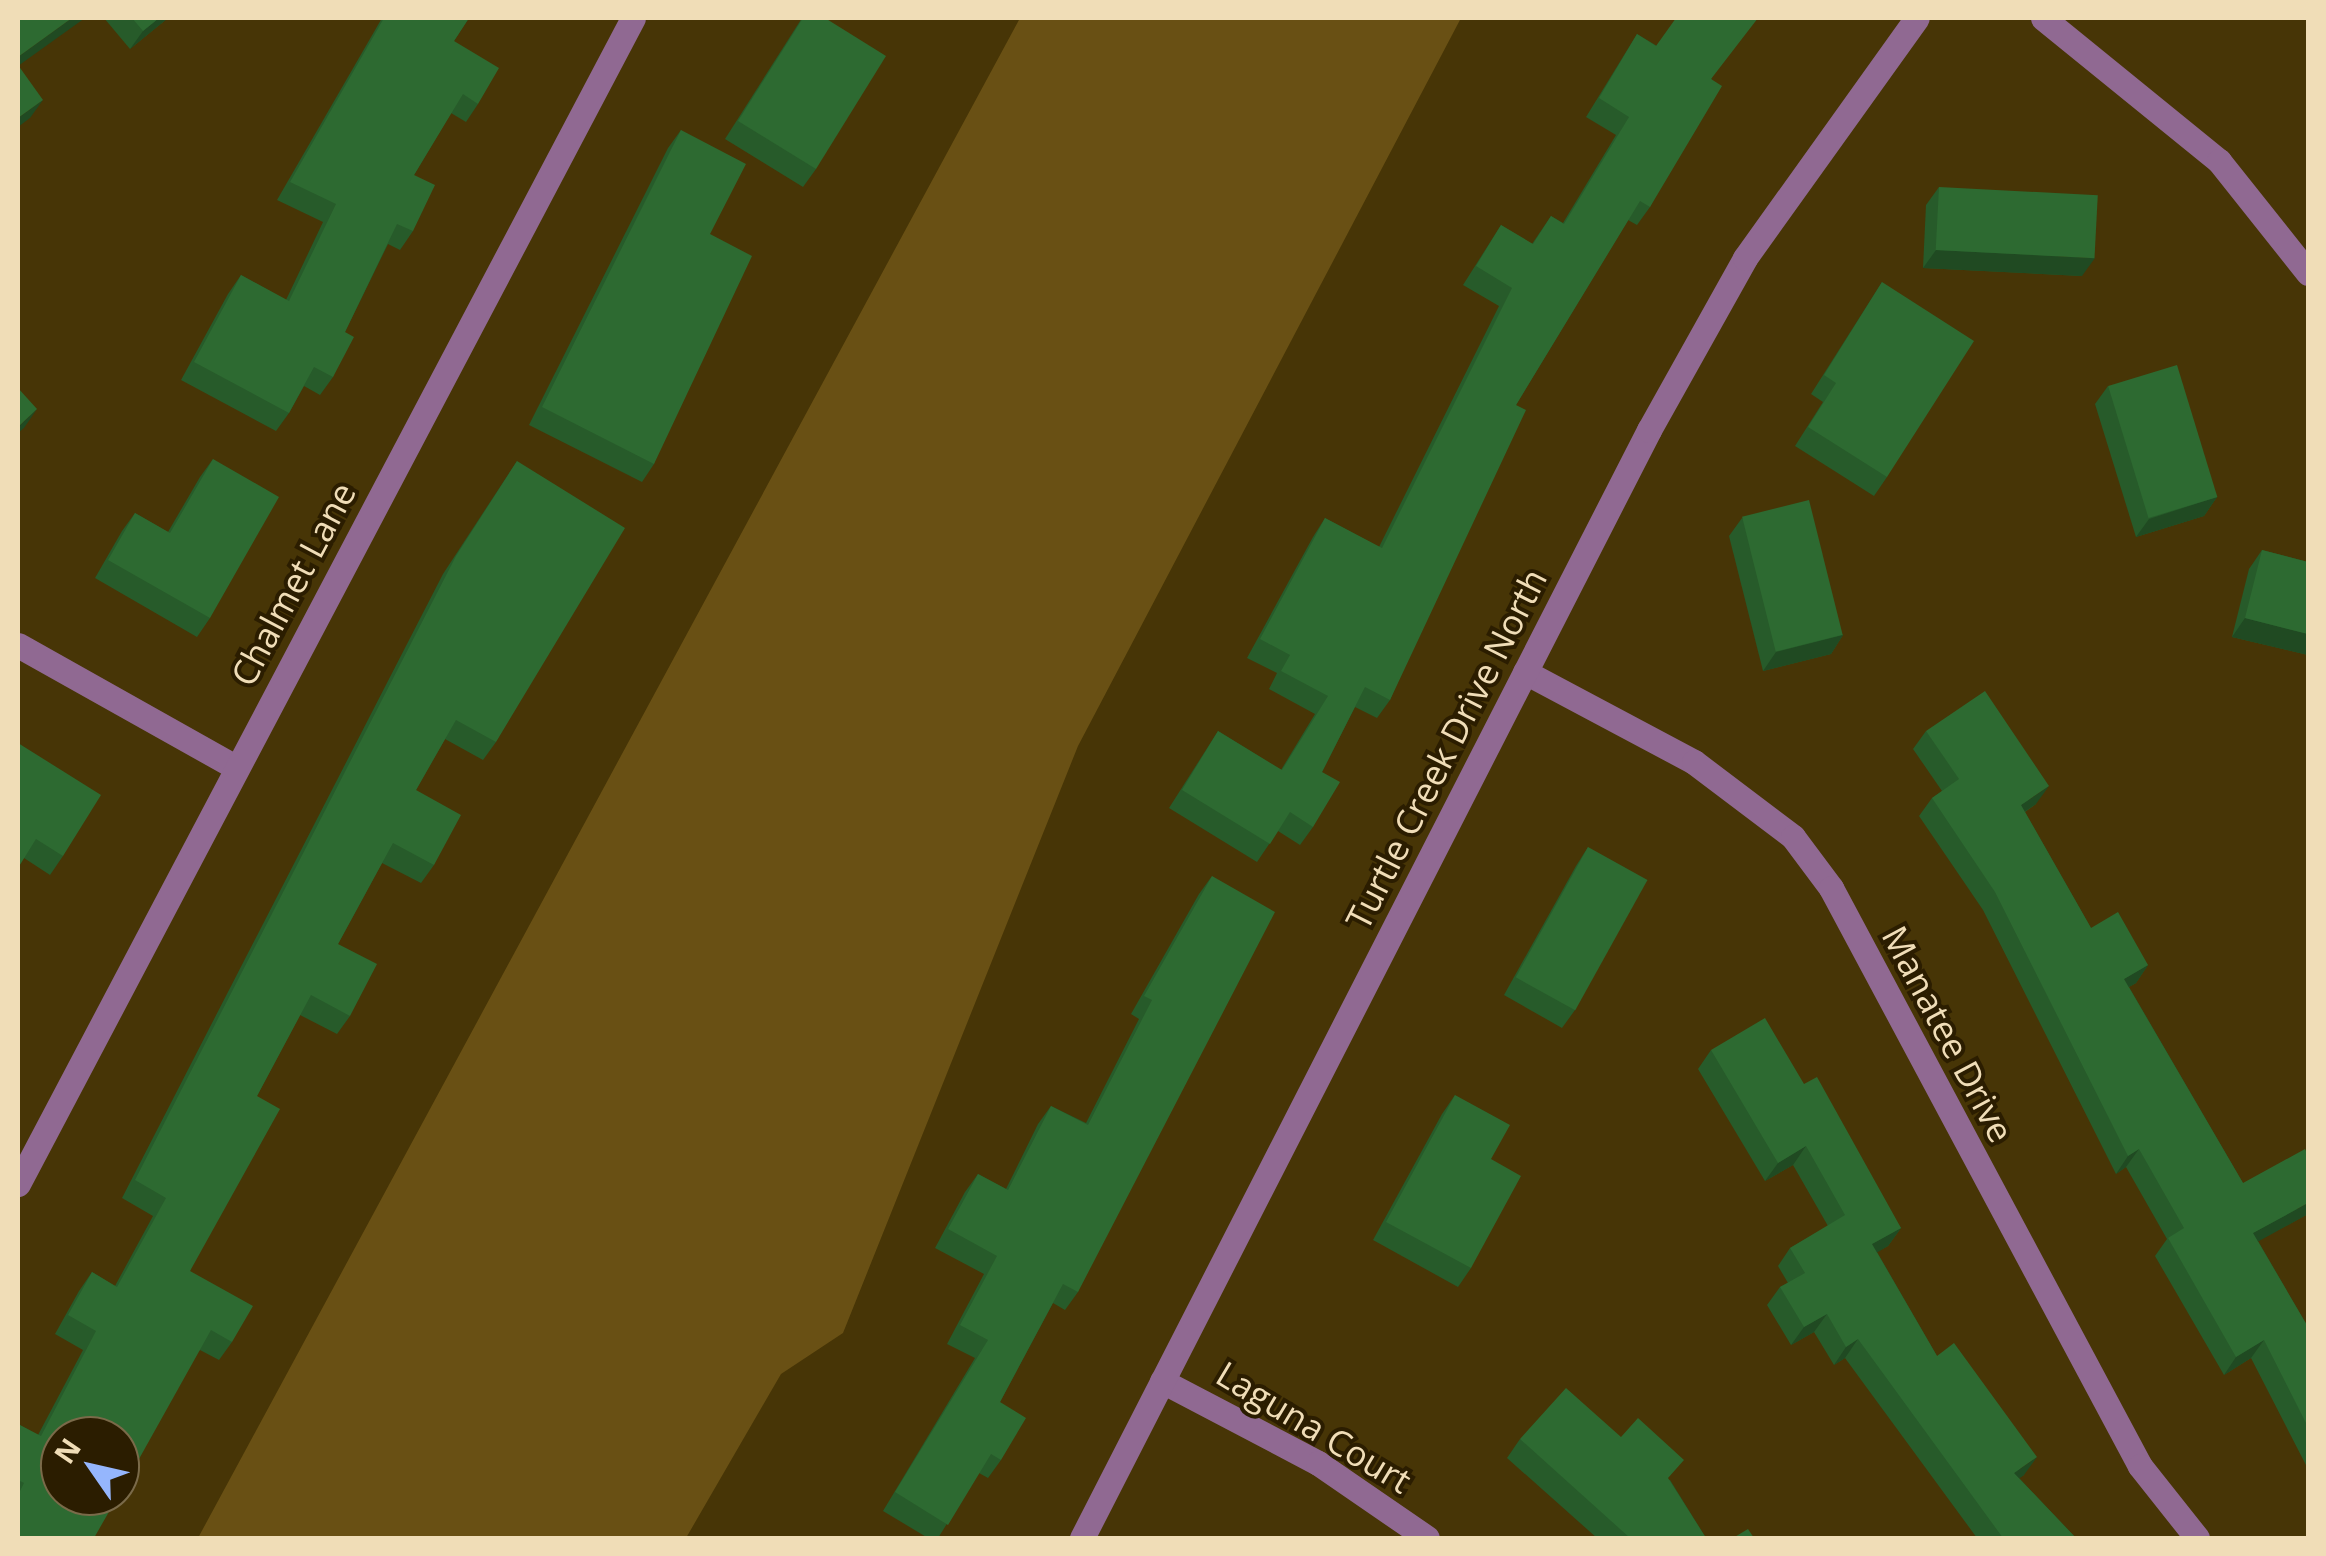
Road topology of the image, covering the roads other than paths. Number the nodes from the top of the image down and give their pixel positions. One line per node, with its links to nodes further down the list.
1 (633, 18): 7 (street, Chalmet Lane)
2 (1917, 18): 6 (street, Turtle Creek Drive North)
3 (2043, 18): 4 (street)
4 (2308, 273)
5 (18, 645): 7 (street)
6 (1525, 672): 9 (street, Turtle Creek Drive North); 12 (street, Manatee Drive)
7 (235, 767): 8 (street, Chalmet Lane)
8 (18, 1184)
9 (1162, 1381): 10 (street, Turtle Creek Drive North); 11 (street, Laguna Court)
10 (1082, 1538)
11 (1427, 1538)
12 (2197, 1538)

